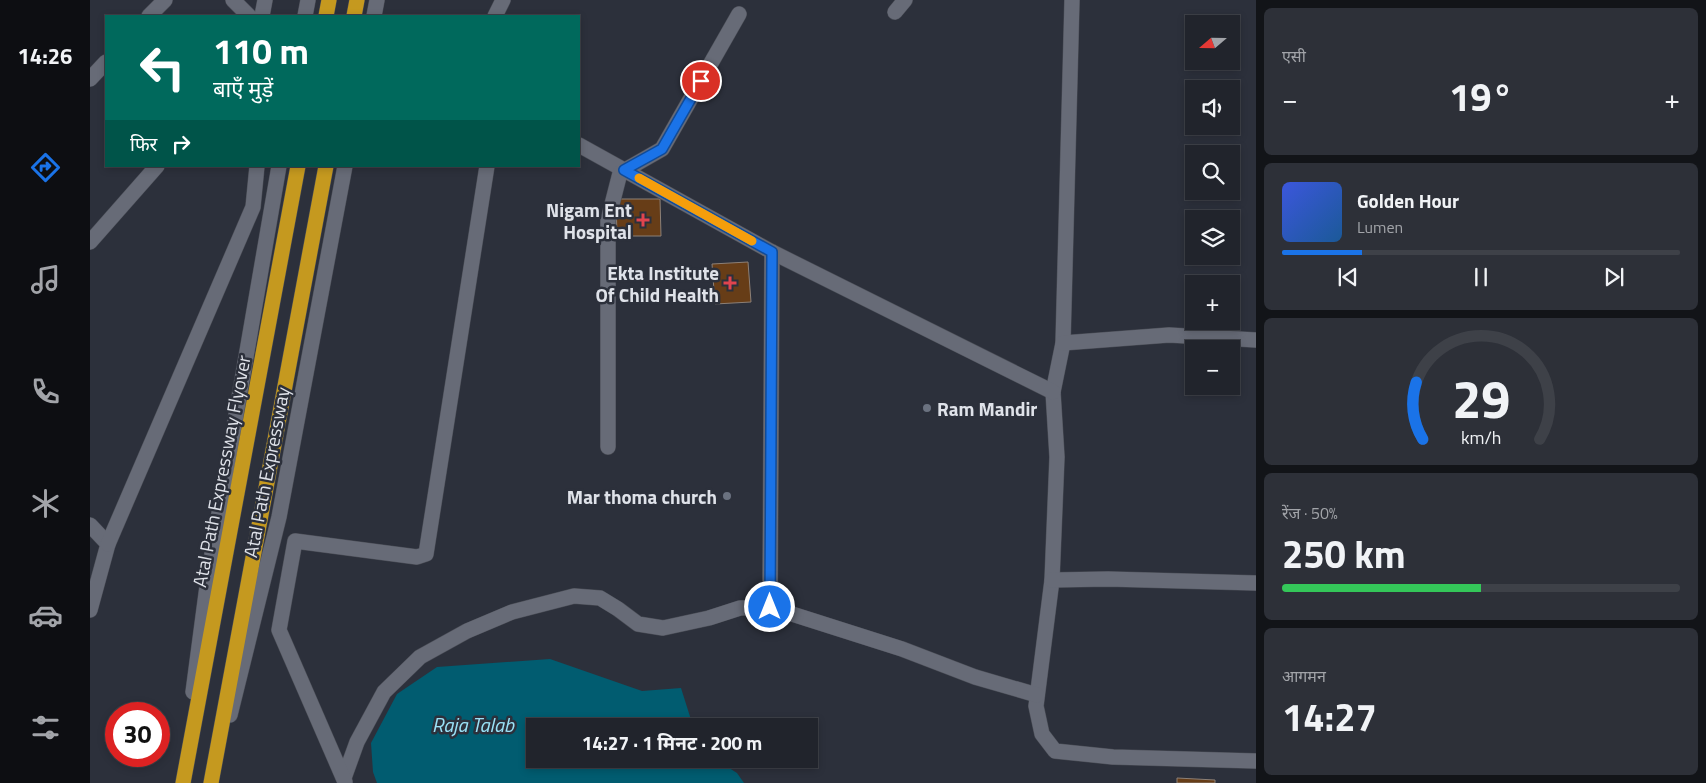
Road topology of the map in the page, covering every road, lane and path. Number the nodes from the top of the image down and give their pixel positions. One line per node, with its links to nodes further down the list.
1 (165, 0): 13 (street)
2 (232, 0): 14 (street)
3 (265, 0): 15 (street)
4 (308, 0): 16 (street)
5 (329, 0): 17 (highway)
6 (357, 0): 18 (highway)
7 (377, 0): 19 (street)
8 (503, 0): 20 (street)
9 (905, 0): 11 (street)
10 (1072, 0): 35 (street)
11 (895, 12)
12 (739, 14): 31 (street)
13 (150, 15)
14 (248, 15)
15 (262, 15)
16 (305, 15)
17 (326, 15)
18 (354, 15)
19 (374, 15)
20 (496, 15)
21 (105, 63): 22 (street)
22 (90, 79)
23 (580, 146): 31 (street)
24 (156, 167): 32 (street)
25 (257, 167): 39 (street)
26 (279, 167): 47 (street)
27 (298, 167): 47 (highway, Atal Path Expressway Flyover)
28 (326, 167): 48 (highway)
29 (345, 167): 48 (street, Atal Path Expressway)
30 (487, 167): 46 (street)
31 (624, 170): 33 (street); 37 (street)
32 (90, 242)
33 (772, 252): 36 (street); 42 (street)
34 (1256, 340): 35 (street)
35 (1063, 343): 36 (street)
36 (1053, 392): 40 (street)
37 (608, 447)
38 (90, 525): 39 (street)
39 (108, 544): 43 (street)
40 (1052, 580): 41 (street); 44 (street)
41 (1256, 583)
42 (770, 607): 44 (street); 46 (street)
43 (90, 610)
44 (1037, 695): 45 (street)
45 (1256, 761)
46 (345, 781)
47 (183, 783)
48 (212, 783)

